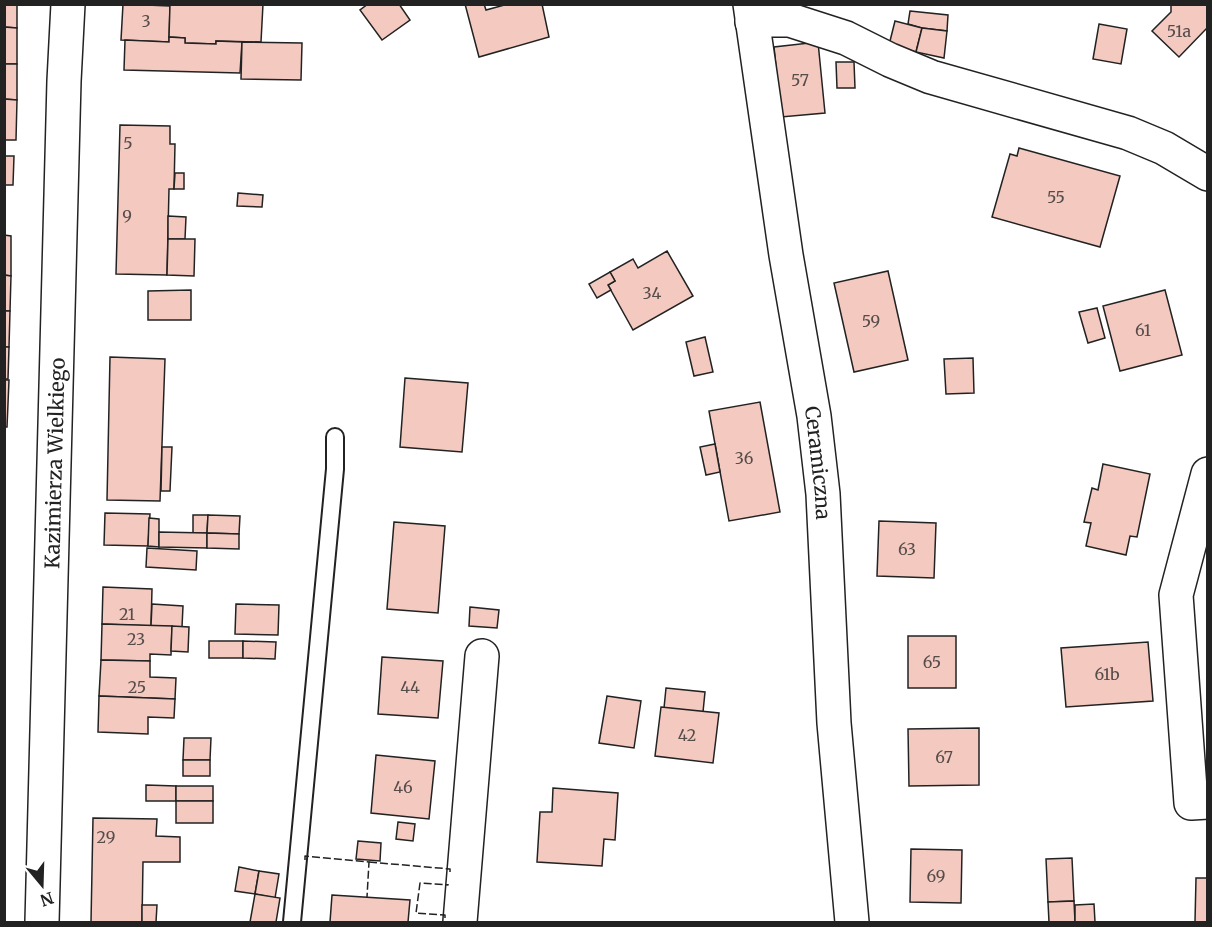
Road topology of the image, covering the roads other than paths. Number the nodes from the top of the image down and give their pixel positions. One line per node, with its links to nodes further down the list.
1 (68, 4): 8 (street, Kazimierza Wielkiego)
2 (751, 13): 3 (street); 11 (street, Ceramiczna)
3 (1208, 174)
4 (335, 436): 9 (lane)
5 (1208, 474): 7 (street)
6 (482, 656): 10 (street)
7 (1208, 802)
8 (42, 922)
9 (292, 922)
10 (460, 922)
11 (852, 922)

